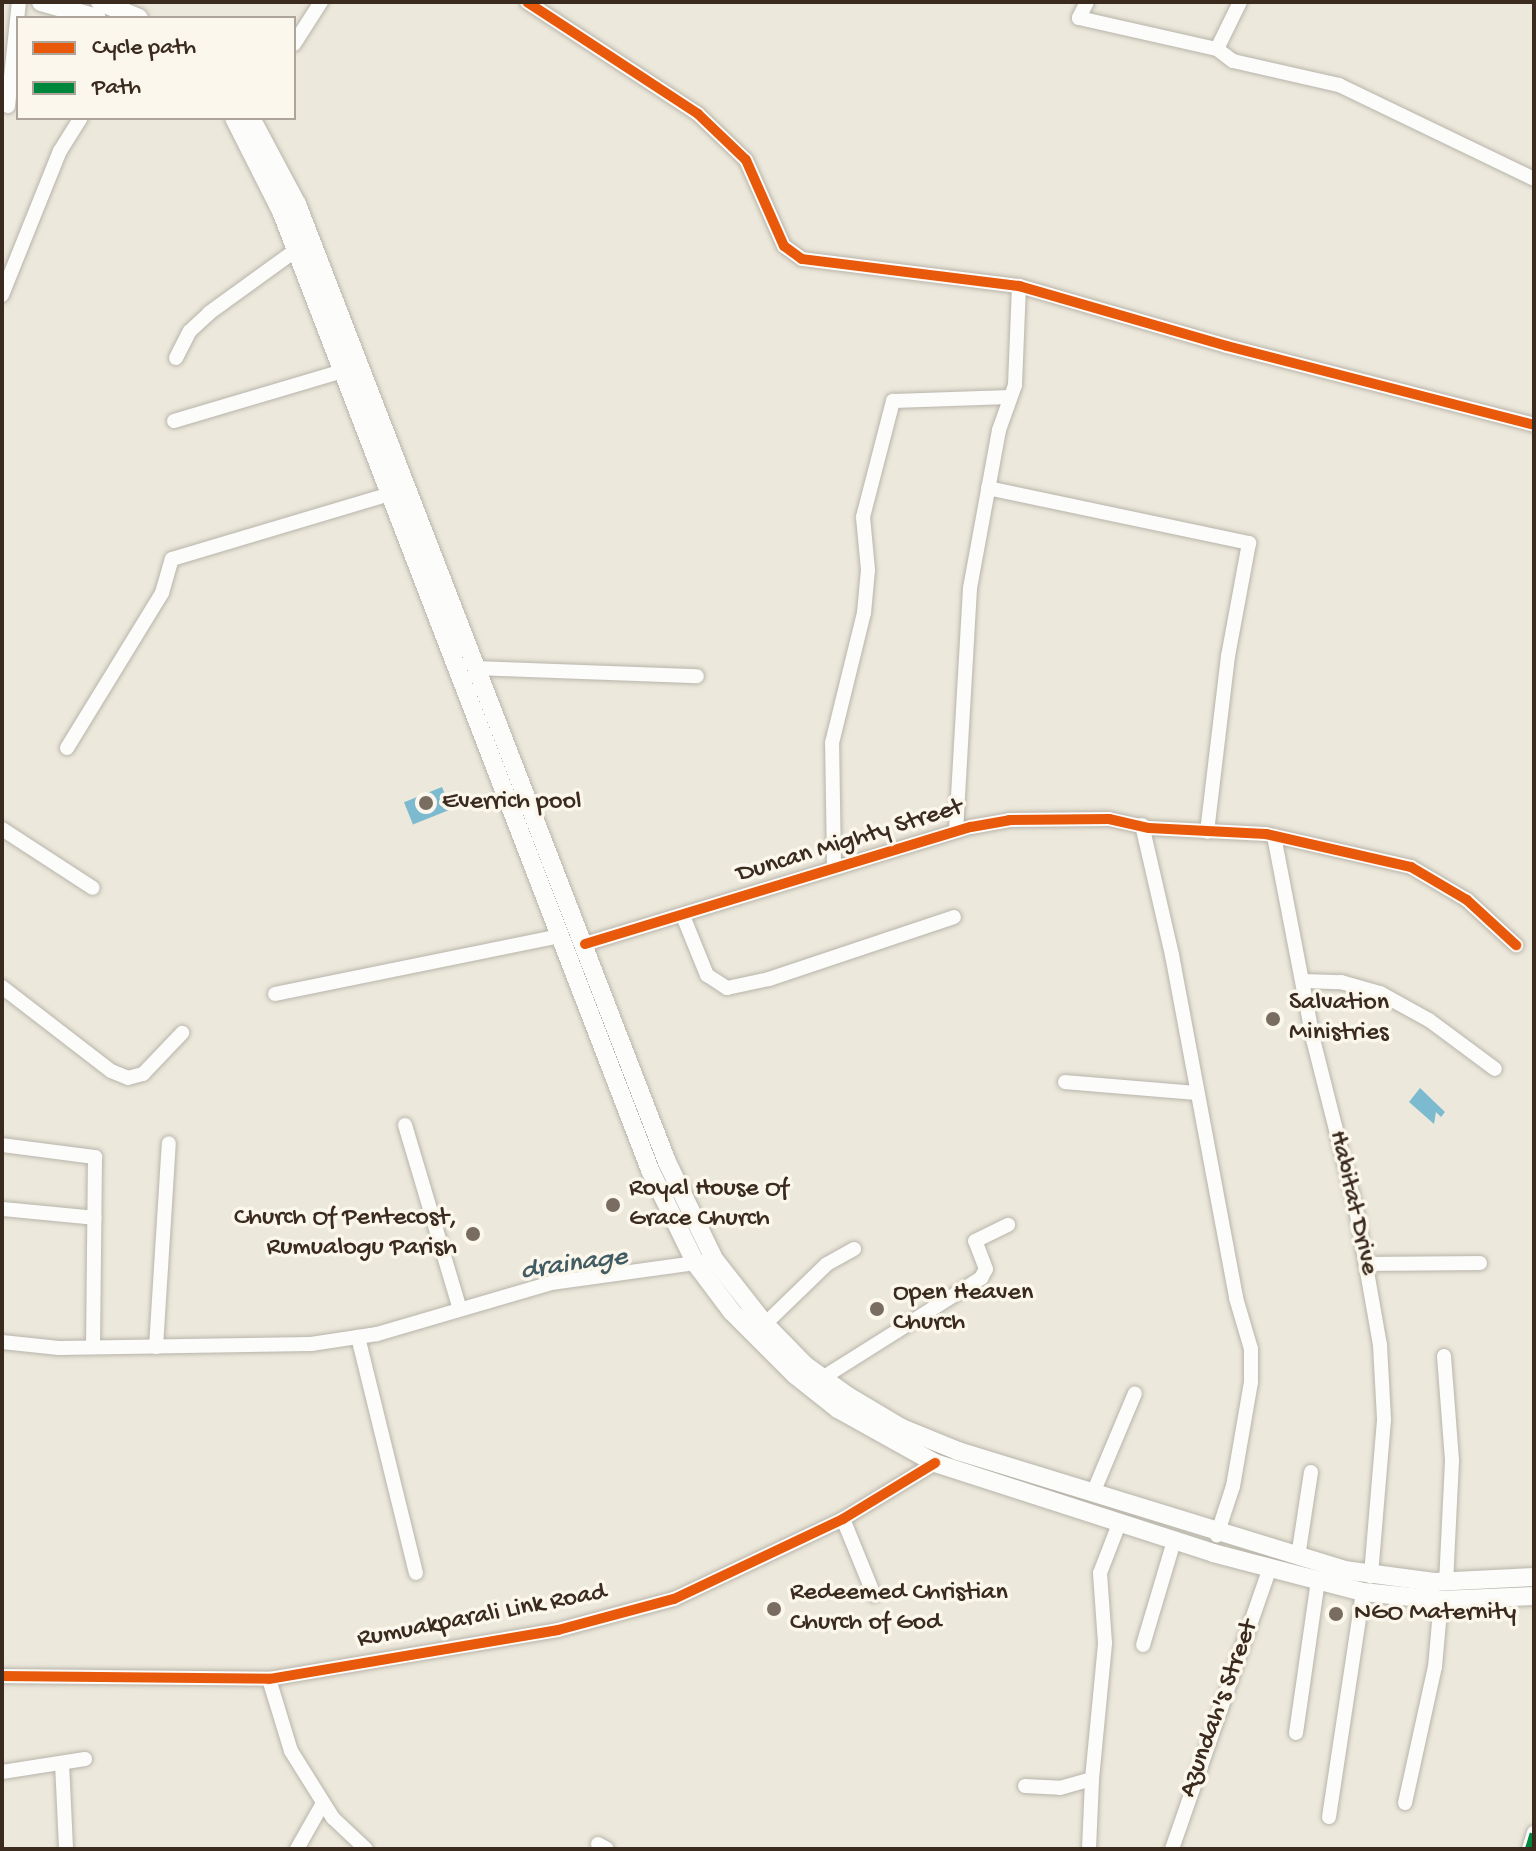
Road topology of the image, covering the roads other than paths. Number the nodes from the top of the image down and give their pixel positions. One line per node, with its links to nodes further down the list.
1 (41, 2): 6 (main road)
2 (321, 2): 9 (street)
3 (527, 2): 17 (street)
4 (1087, 2): 10 (street)
5 (1240, 2): 10 (street)
6 (104, 7): 7 (main road)
7 (133, 16)
8 (16, 30): 11 (street)
9 (296, 41)
10 (1217, 49): 15 (street)
11 (8, 106)
12 (80, 120): 18 (street)
13 (235, 120): 16 (main road)
14 (252, 120): 26 (main road)
15 (1534, 179)
16 (296, 250): 19 (street); 20 (main road)
17 (1019, 286): 21 (street); 23 (street)
18 (2, 295)
19 (176, 358)
20 (343, 371): 22 (street); 25 (main road)
21 (1010, 397): 24 (street); 34 (street)
22 (174, 421)
23 (1534, 425)
24 (988, 488): 31 (street); 32 (street)
25 (390, 494): 28 (street); 38 (main road)
26 (475, 668): 27 (street); 39 (main road)
27 (697, 676)
28 (67, 748)
29 (1142, 825): 31 (street, Duncan Mighty Street); 32 (street, Duncan Mighty Street); 47 (street)
30 (2, 829): 35 (street)
31 (956, 831): 34 (street, Duncan Mighty Street)
32 (1207, 832): 33 (street, Duncan Mighty Street)
33 (1274, 836): 40 (street, Duncan Mighty Street); 41 (street, Habitat Drive)
34 (834, 865): 36 (street, Duncan Mighty Street)
35 (93, 888)
36 (683, 916): 37 (street); 39 (street, Duncan Mighty Street)
37 (954, 917)
38 (561, 936): 43 (street); 55 (main road)
39 (585, 944): 55 (main road)
40 (1516, 945)
41 (1303, 981): 45 (street); 57 (street, Habitat Drive)
42 (2, 987): 44 (street)
43 (275, 994)
44 (182, 1033)
45 (1495, 1069)
46 (1065, 1082): 47 (street)
47 (1196, 1093): 72 (street)
48 (405, 1125): 58 (street)
49 (169, 1143): 63 (street)
50 (2, 1145): 52 (street)
51 (2, 1209): 52 (street)
52 (95, 1218): 62 (street)
53 (1008, 1225): 65 (street)
54 (854, 1249): 59 (street)
55 (705, 1261): 58 (street); 59 (main road); 67 (main road)
56 (1480, 1263): 57 (street)
57 (1366, 1264): 79 (street, Habitat Drive)
58 (460, 1309): 60 (street)
59 (765, 1324): 65 (main road)
60 (358, 1337): 63 (street); 76 (street)
61 (2, 1342): 62 (street)
62 (93, 1347): 63 (street)
63 (156, 1347)
64 (1444, 1356): 80 (street)
65 (824, 1377): 69 (main road)
66 (1135, 1393): 69 (street)
67 (935, 1463): 70 (street, Rumuakparali Link Road); 71 (main road)
68 (1311, 1472): 74 (street)
69 (1093, 1493): 72 (main road)
70 (843, 1519): 81 (street); 85 (street, Rumuakparali Link Road)
71 (1119, 1524): 73 (main road); 90 (street)
72 (1217, 1535): 74 (main road)
73 (1174, 1541): 75 (main road); 83 (street)
74 (1298, 1557): 79 (main road)
75 (1269, 1570): 78 (main road); 100 (street, Azundah's Street)
76 (416, 1573)
77 (1534, 1577): 80 (main road)
78 (1318, 1581): 79 (main road); 86 (street)
79 (1367, 1584): 80 (main road); 94 (street, Habitat Drive)
80 (1443, 1591): 82 (main road); 93 (street)
81 (874, 1595)
82 (1534, 1596)
83 (1143, 1645)
84 (2, 1676): 85 (street, Rumuakparali Link Road)
85 (269, 1679): 92 (street)
86 (1296, 1733)
87 (85, 1759): 88 (street)
88 (62, 1763): 89 (street); 96 (street)
89 (2, 1772)
90 (1092, 1779): 91 (street); 99 (street)
91 (1025, 1786)
92 (323, 1803): 97 (street); 98 (street)
93 (1405, 1803)
94 (1329, 1817)
95 (1534, 1833): 101 (street)
96 (66, 1849)
97 (297, 1849)
98 (366, 1849)
99 (1089, 1849)
100 (1172, 1849)
101 (1529, 1849)

